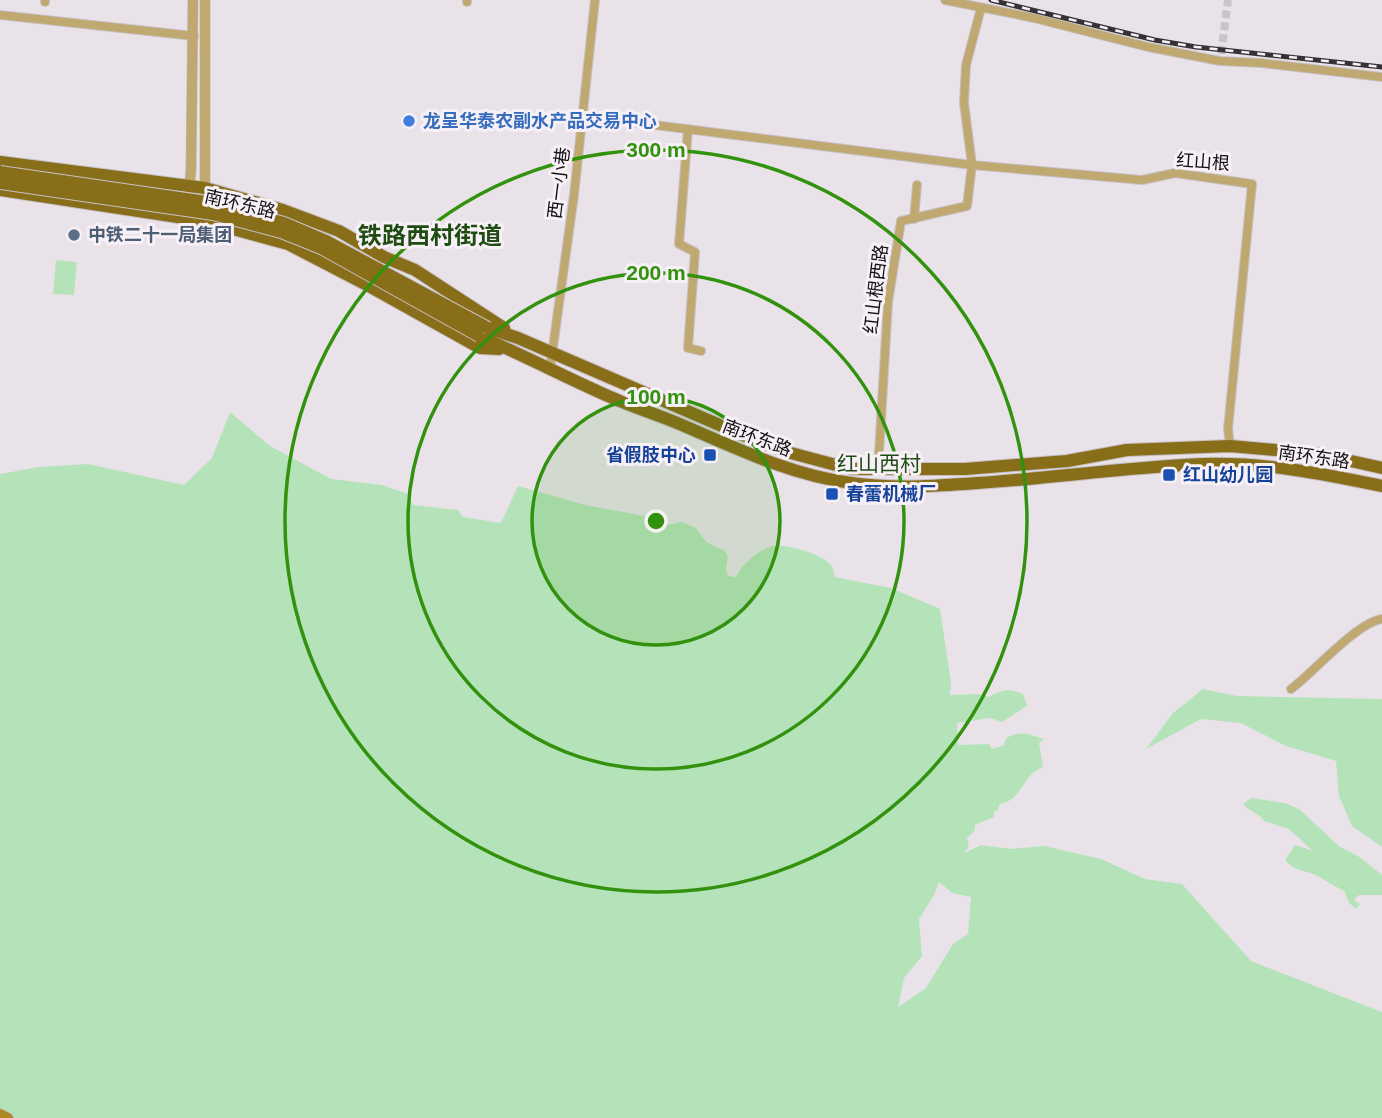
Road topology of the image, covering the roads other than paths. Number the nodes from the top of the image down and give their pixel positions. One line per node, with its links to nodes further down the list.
1 (193, 0): 7 (street)
2 (205, 0): 17 (street)
3 (595, 0): 9 (street, 西一小巷)
4 (945, 0): 5 (street)
5 (981, 8): 8 (street); 12 (street)
6 (0, 15): 7 (street)
7 (194, 36): 16 (street)
8 (1382, 77)
9 (583, 116): 10 (street); 26 (street, 西一小巷)
10 (688, 129): 12 (street); 25 (street)
11 (0, 162): 16 (highway)
12 (972, 165): 20 (street); 28 (street, 红山根)
13 (0, 172): 22 (highway, 南环东路, bridge)
14 (0, 183): 22 (highway, 南环东路, bridge)
15 (917, 185): 20 (street)
16 (190, 186): 17 (highway); 19 (street)
17 (205, 188): 21 (street); 23 (highway)
18 (0, 190): 19 (highway)
19 (187, 218): 21 (highway)
20 (914, 219): 31 (street, 红山根西路)
21 (204, 221): 24 (highway)
22 (483, 332): 23 (highway, 南环东路); 24 (highway, 南环东路)
23 (518, 338): 26 (highway, 南环东路)
24 (510, 350): 27 (highway, 南环东路)
25 (701, 351)
26 (552, 354): 27 (street, 西一小巷); 31 (highway, 南环东路)
27 (550, 369): 29 (highway, 南环东路)
28 (1230, 446): 29 (highway); 30 (highway, 南环东路); 31 (highway, 南环东路)
29 (1230, 464): 32 (highway, 南环东路)
30 (1382, 468)
31 (878, 470)
32 (1382, 486)
33 (1382, 619): 34 (street)
34 (1291, 688)
35 (0, 1114): 36 (main road)
36 (8, 1118)

